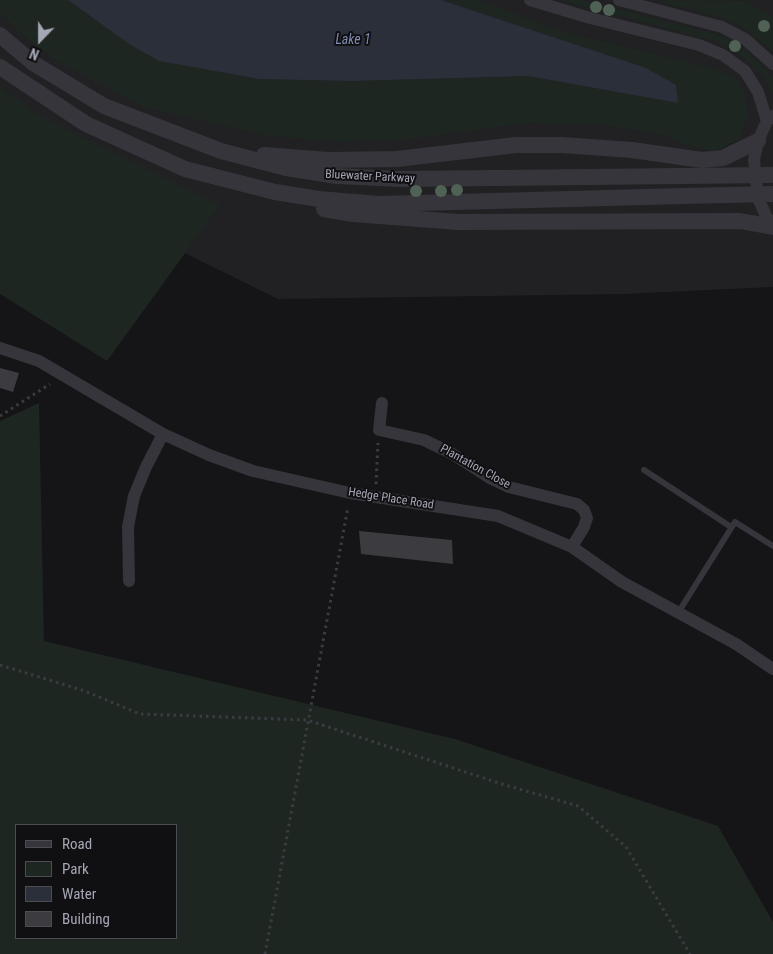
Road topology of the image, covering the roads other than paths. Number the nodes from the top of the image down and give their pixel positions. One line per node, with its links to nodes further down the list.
1 (530, 0): 6 (street)
2 (619, 0): 4 (street)
3 (0, 35): 8 (street, Bluewater Parkway)
4 (773, 64)
5 (0, 67): 9 (street, Bluewater Parkway)
6 (770, 119): 7 (street)
7 (758, 140): 8 (street); 12 (street)
8 (222, 151): 10 (street, Bluewater Parkway, bridge)
9 (184, 169): 11 (street, Bluewater Parkway, bridge); 12 (street)
10 (773, 175)
11 (773, 194)
12 (773, 225)
13 (0, 348): 15 (street, Hedge Place Road)
14 (382, 403): 19 (street, Plantation Close)
15 (164, 434): 19 (street, Hedge Place Road); 20 (street)
16 (644, 470): 17 (lane)
17 (731, 527): 18 (lane); 21 (lane)
18 (773, 546)
19 (572, 547): 21 (street, Hedge Place Road)
20 (129, 581)
21 (678, 613): 22 (street, Hedge Place Road)
22 (773, 669)

